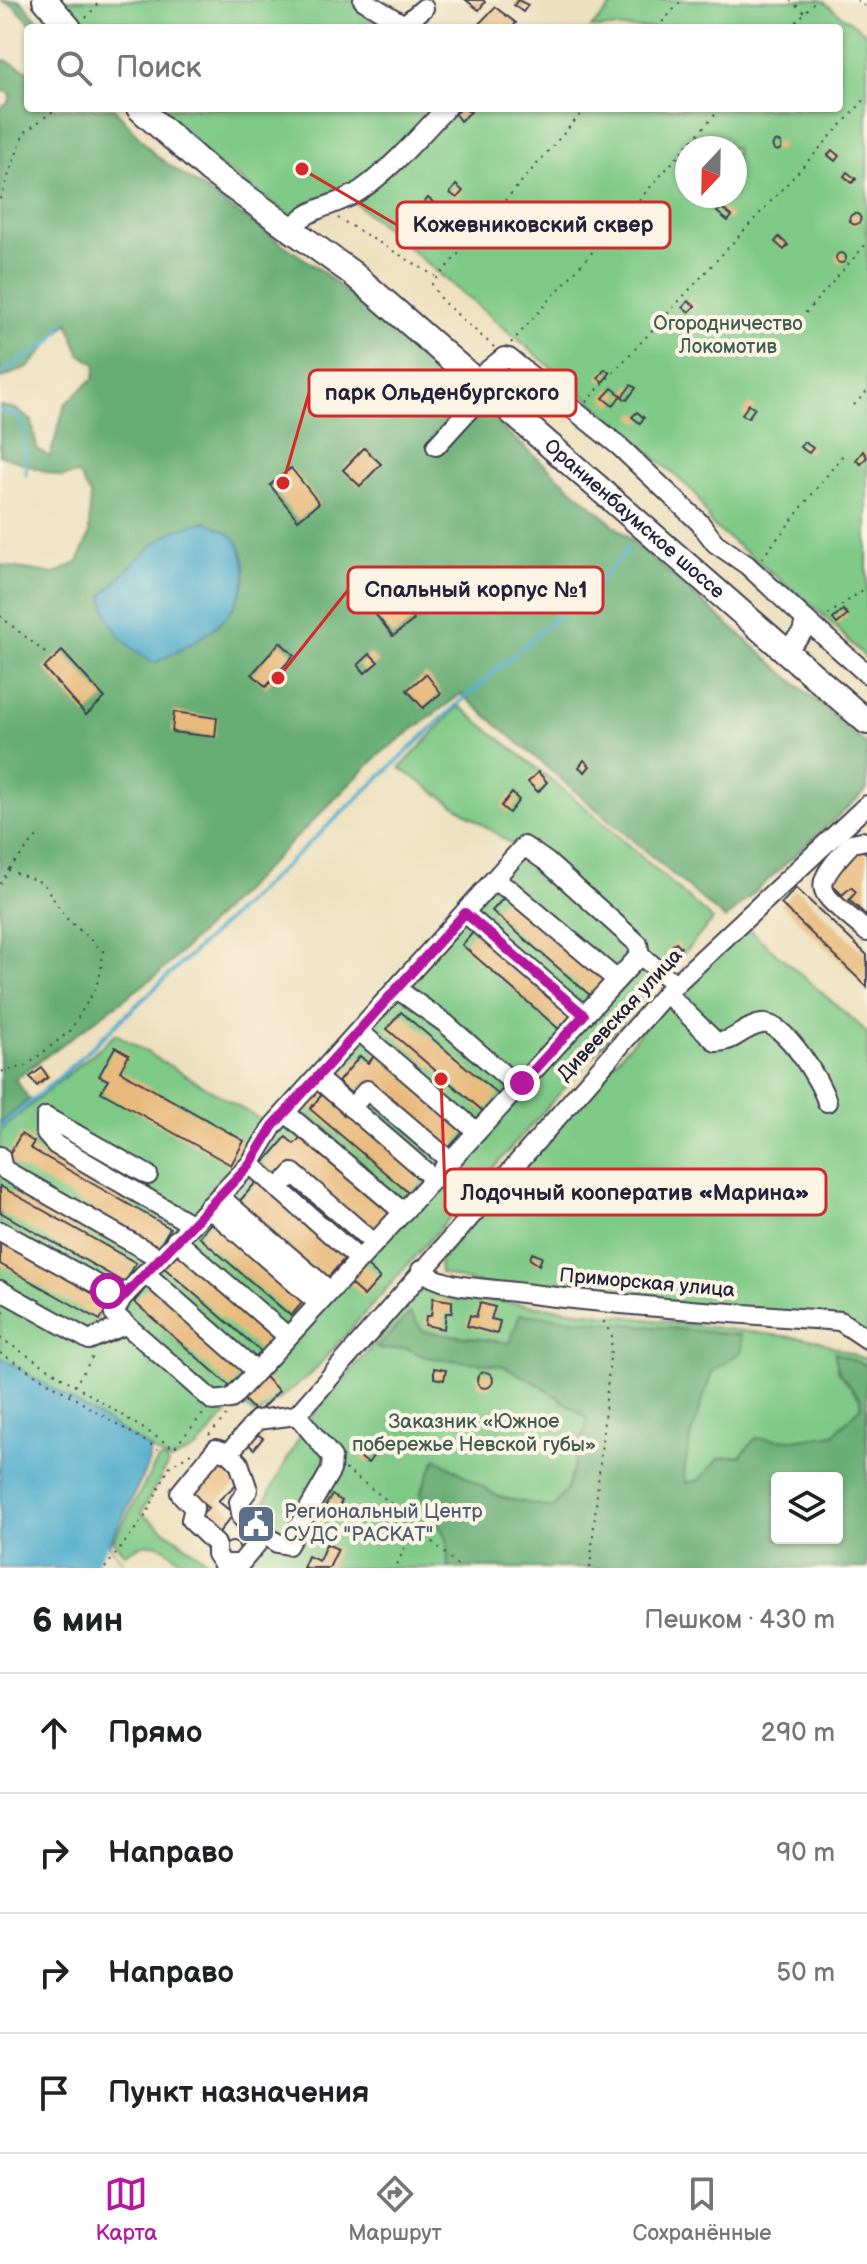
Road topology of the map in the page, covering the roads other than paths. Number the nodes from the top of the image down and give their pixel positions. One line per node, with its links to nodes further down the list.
1 (45, 0): 4 (main road)
2 (363, 0): 5 (street)
3 (424, 8): 6 (street)
4 (75, 24)
5 (402, 24)
6 (405, 24)
7 (143, 112): 9 (main road, Ораниенбаумское шоссе)
8 (442, 112): 9 (street)
9 (292, 228): 10 (main road, Ораниенбаумское шоссе)
10 (482, 385): 11 (street); 12 (street); 13 (main road, Ораниенбаумское шоссе)
11 (436, 446)
12 (715, 543): 13 (street); 14 (street)
13 (694, 571): 15 (main road, Ораниенбаумское шоссе)
14 (805, 619): 15 (street); 16 (street)
15 (785, 651): 17 (main road, Ораниенбаумское шоссе)
16 (867, 674)
17 (867, 722)
18 (867, 805): 25 (street, Дивеевская улица)
19 (865, 841): 22 (street)
20 (493, 881): 21 (street); 23 (street); 24 (street)
21 (465, 913): 26 (street); 27 (street)
22 (867, 932)
23 (640, 955): 24 (street); 25 (street)
24 (617, 980): 27 (street)
25 (670, 988): 31 (street); 49 (street, Дивеевская улица)
26 (397, 989): 28 (street); 30 (street)
27 (584, 1015): 30 (street)
28 (359, 1031): 29 (street); 34 (street)
29 (317, 1078): 32 (street); 33 (street)
30 (519, 1088): 34 (street)
31 (827, 1102)
32 (351, 1108): 36 (street); 39 (street)
33 (286, 1113): 37 (street); 42 (street)
34 (477, 1132): 36 (street)
35 (0, 1156): 47 (street)
36 (450, 1161): 39 (street)
37 (250, 1164): 40 (street); 41 (street)
38 (148, 1175): 43 (street)
39 (434, 1179): 42 (street)
40 (278, 1189): 46 (street); 48 (street)
41 (213, 1202): 43 (street); 52 (street)
42 (403, 1212): 46 (street)
43 (191, 1224): 45 (street)
44 (0, 1231): 53 (street)
45 (176, 1240): 47 (street); 55 (street)
46 (374, 1243): 48 (street)
47 (159, 1258): 50 (street)
48 (359, 1259): 52 (street)
49 (421, 1270): 56 (street, Приморская улица); 58 (street, Дивеевская улица)
50 (145, 1273): 53 (street); 57 (street)
51 (0, 1290): 54 (street)
52 (324, 1297): 55 (street)
53 (122, 1298): 54 (street)
54 (125, 1325): 57 (street)
55 (287, 1336): 57 (street)
56 (867, 1339)
57 (256, 1371)
58 (297, 1415): 59 (street); 60 (street)
59 (229, 1453): 60 (street); 60 (street)
60 (265, 1534)

